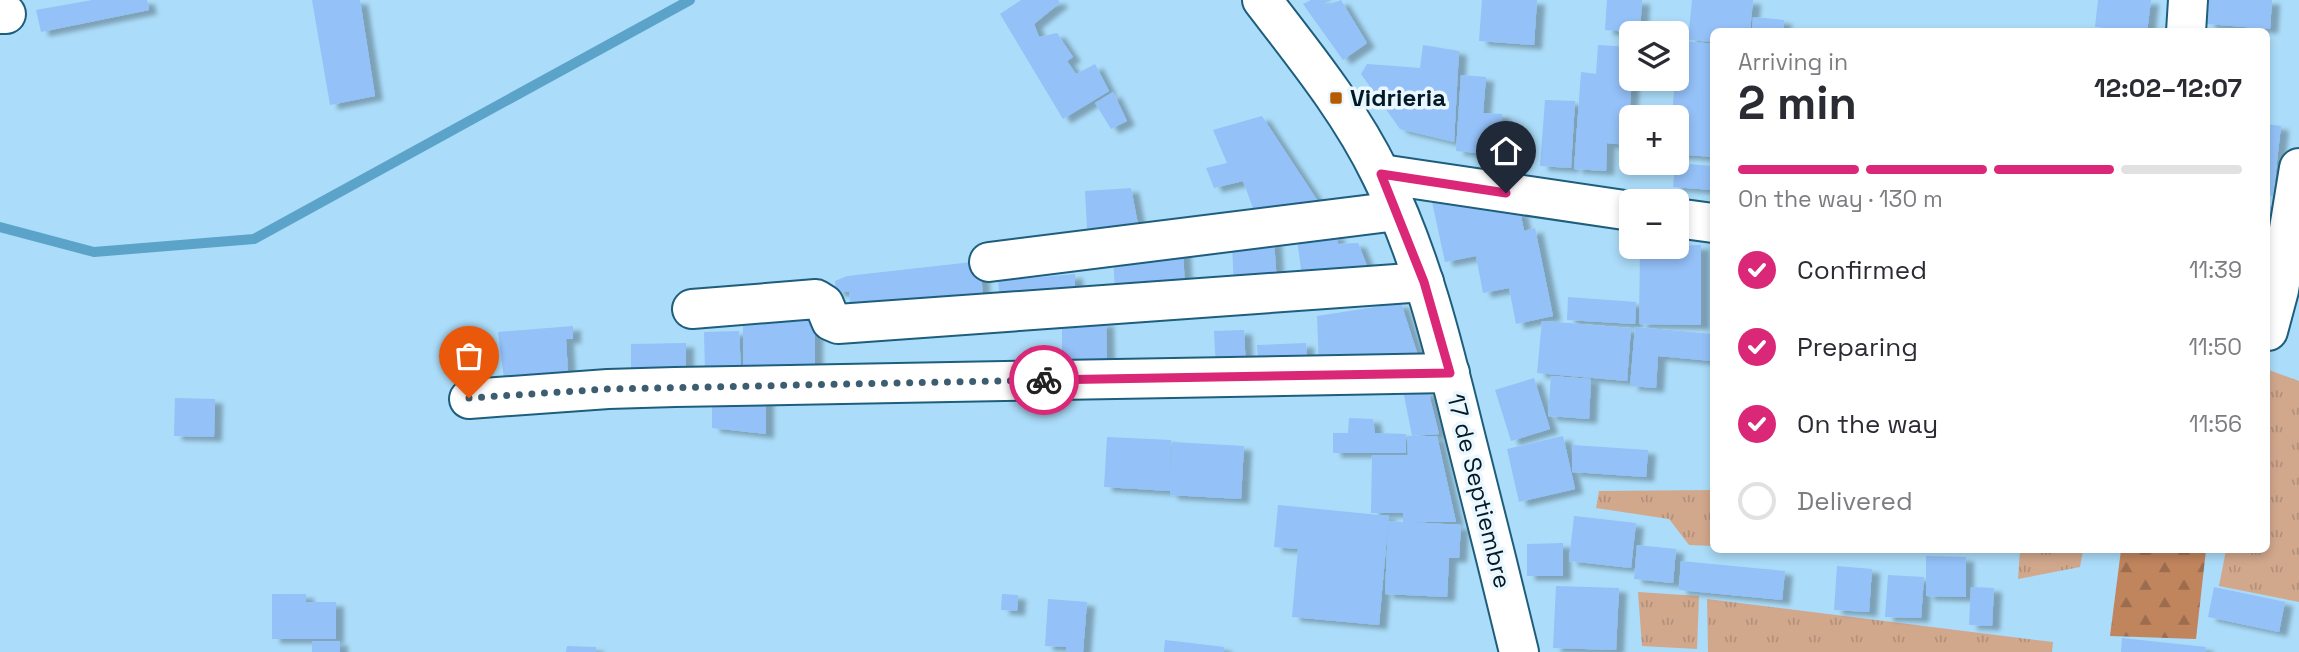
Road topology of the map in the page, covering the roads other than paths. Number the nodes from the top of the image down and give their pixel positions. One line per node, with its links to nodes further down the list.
1 (1262, 0): 5 (street, 17 de Septiembre)
2 (2188, 0): 3 (street)
3 (2186, 28)
4 (2299, 168): 13 (street)
5 (1381, 174): 6 (street); 7 (street, 17 de Septiembre)
6 (1619, 209)
7 (1397, 211): 10 (street); 11 (street, 17 de Septiembre)
8 (1689, 220): 9 (street)
9 (1710, 223)
10 (989, 262)
11 (1424, 282): 12 (street); 14 (street, 17 de Septiembre)
12 (692, 309)
13 (2278, 334)
14 (1450, 373): 15 (street); 16 (street, 17 de Septiembre)
15 (469, 398)
16 (1519, 652)

